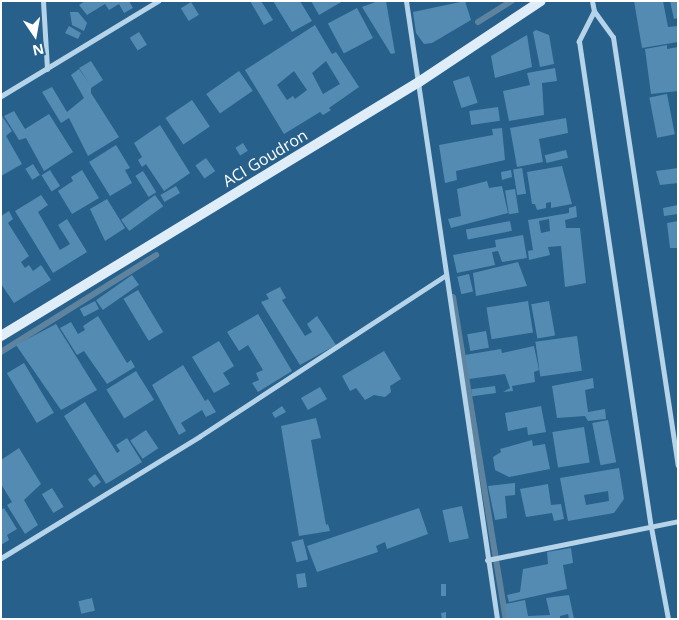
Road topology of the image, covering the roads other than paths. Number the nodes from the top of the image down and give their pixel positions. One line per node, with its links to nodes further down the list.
1 (44, 1): 7 (street)
2 (158, 1): 7 (street)
3 (406, 1): 8 (street)
4 (542, 1): 8 (street, ACI Goudron)
5 (592, 1): 6 (street)
6 (594, 11): 12 (street); 14 (street)
7 (47, 69): 9 (street)
8 (419, 82): 10 (street); 11 (street, ACI Goudron)
9 (1, 96)
10 (446, 275): 15 (street); 16 (street)
11 (1, 336)
12 (678, 465)
13 (678, 521): 14 (street)
14 (650, 527): 16 (street); 18 (street)
15 (1, 558)
16 (487, 560): 17 (street)
17 (497, 619)
18 (668, 619)

